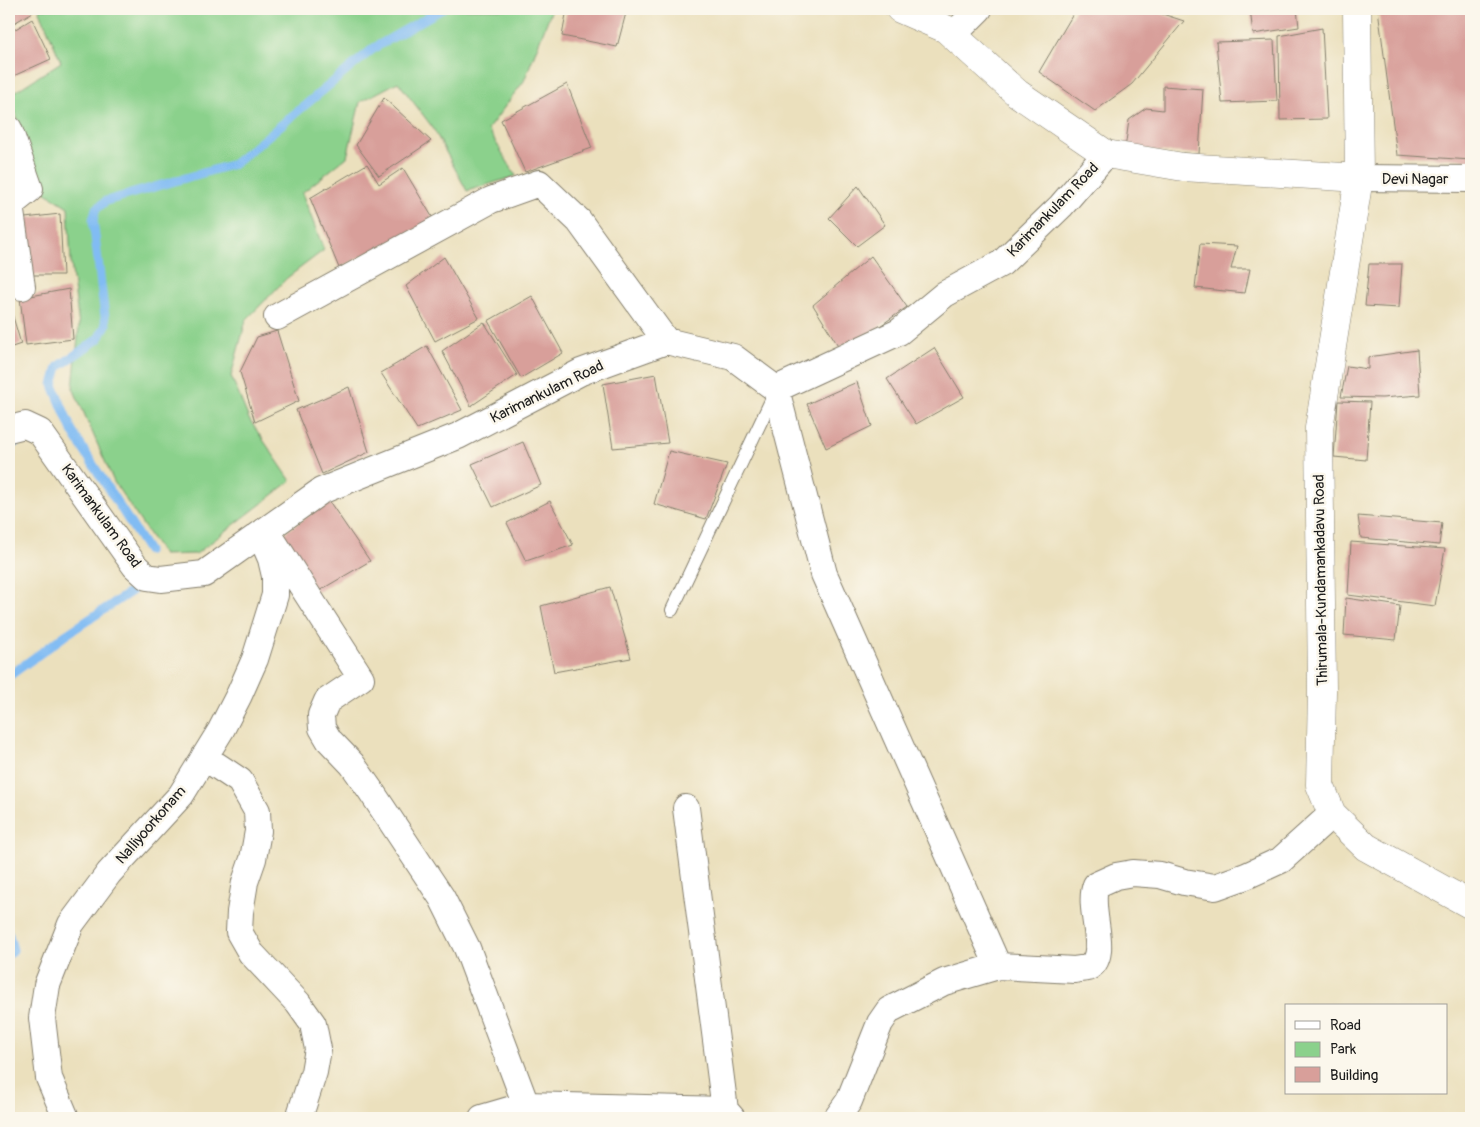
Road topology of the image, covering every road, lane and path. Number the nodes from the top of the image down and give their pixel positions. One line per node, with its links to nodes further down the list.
1 (900, 9): 4 (main road)
2 (979, 9): 4 (street)
3 (1357, 9): 7 (main road, Thirumala-Kundamankadavu Road)
4 (953, 35): 6 (main road)
5 (9, 129): 9 (street)
6 (1106, 154): 7 (main road); 12 (street, Karimankulam Road)
7 (1359, 178): 8 (street, Devi Nagar); 18 (main road, Thirumala-Kundamankadavu Road)
8 (1471, 179)
9 (22, 287)
10 (277, 317): 11 (street)
11 (666, 341): 12 (street); 14 (street, Karimankulam Road)
12 (776, 389): 15 (lane); 20 (street)
13 (9, 429): 14 (street, Karimankulam Road)
14 (266, 530): 16 (street, Nalliyoorkonam); 21 (street)
15 (672, 610)
16 (204, 757): 23 (street, Nalliyoorkonam); 24 (street)
17 (686, 808): 22 (street)
18 (1332, 814): 19 (main road, Thirumala-Kundamankadavu Road); 20 (street)
19 (1471, 906)
20 (998, 966): 26 (street)
21 (526, 1105): 22 (street); 25 (street)
22 (728, 1114)
23 (66, 1118)
24 (299, 1118)
25 (482, 1118)
26 (837, 1118)

